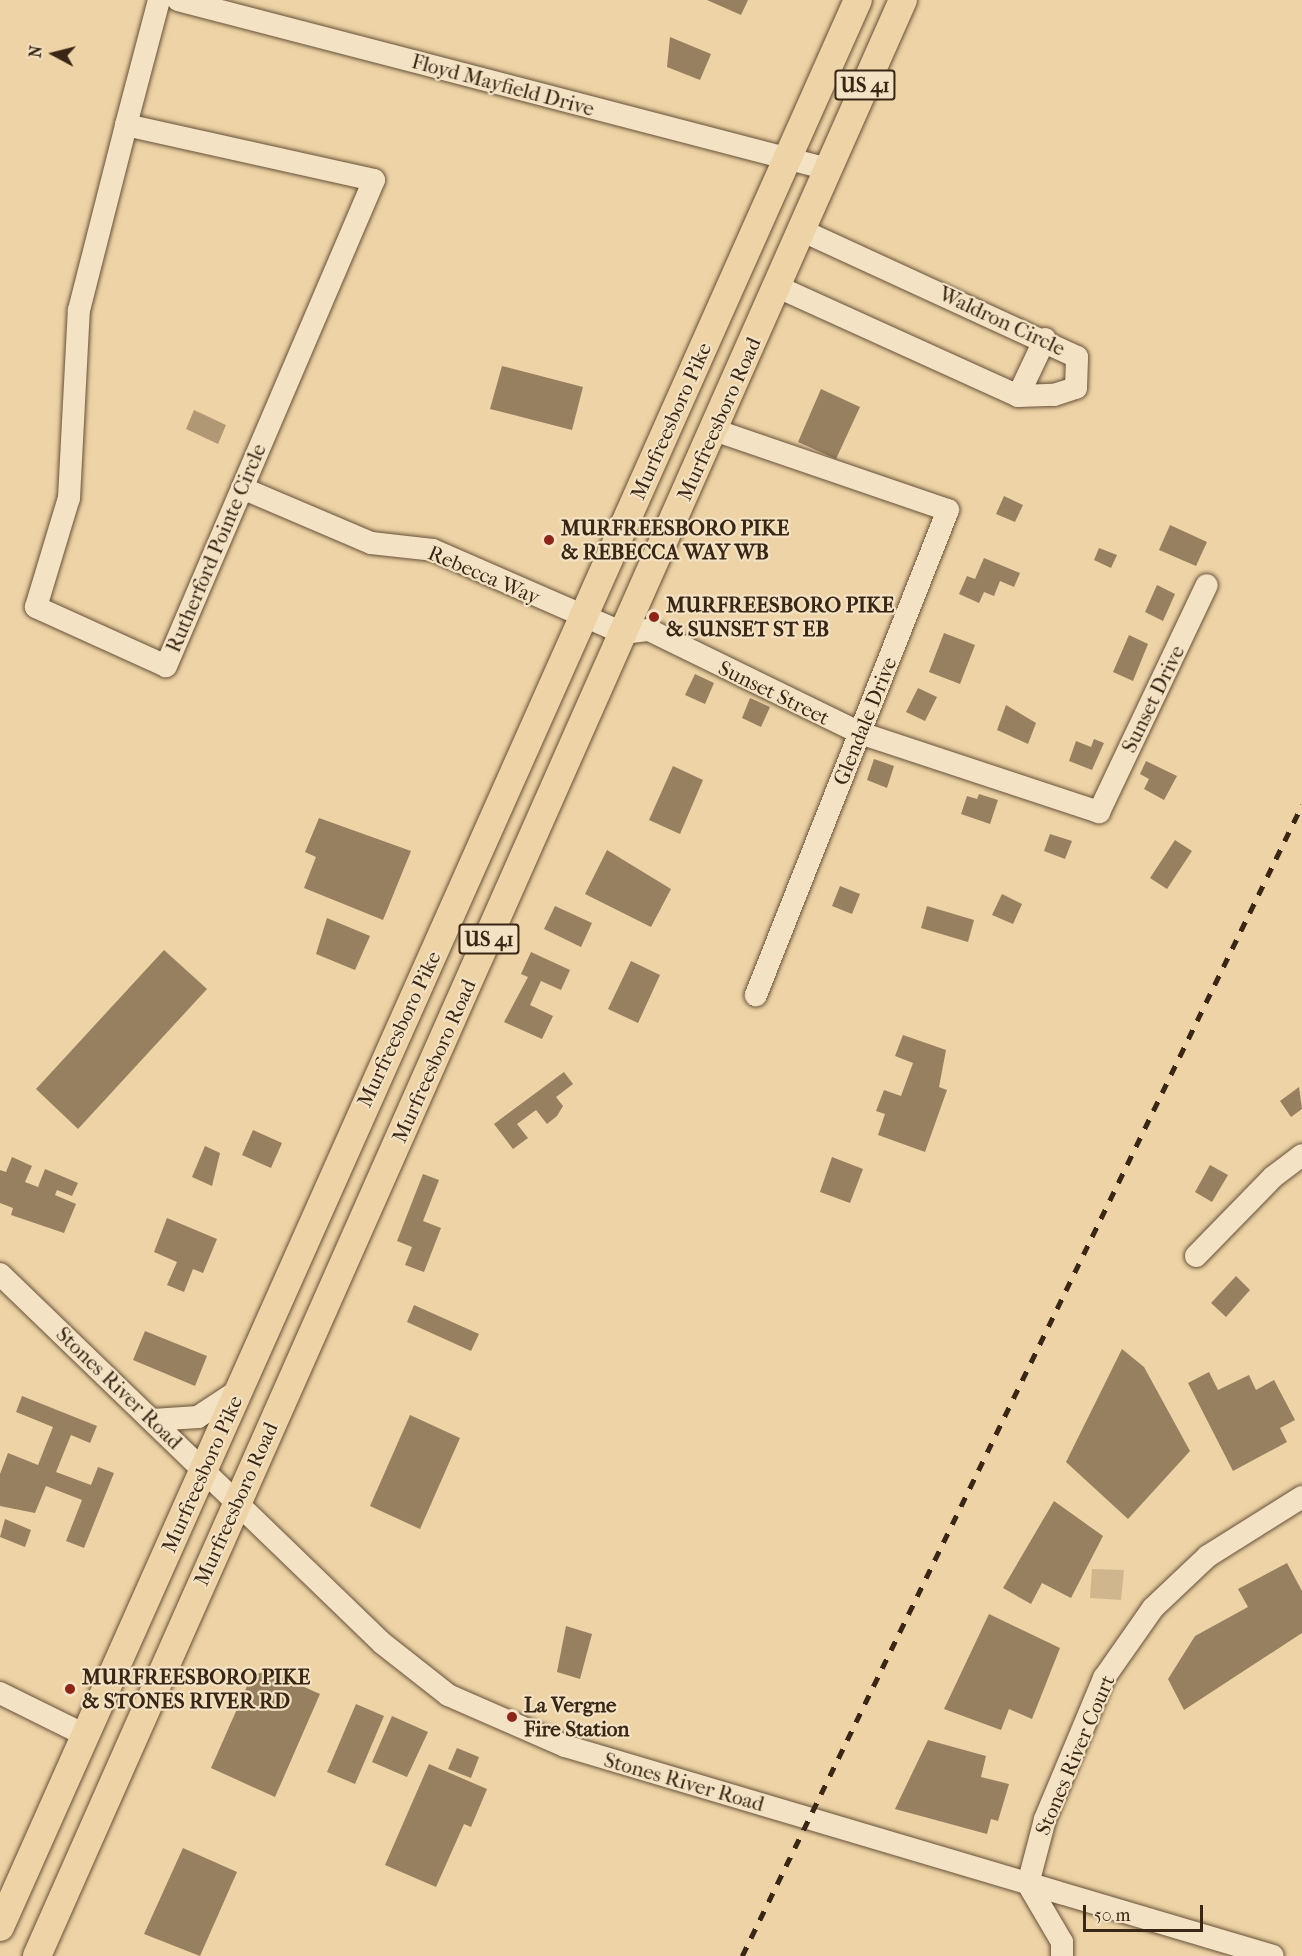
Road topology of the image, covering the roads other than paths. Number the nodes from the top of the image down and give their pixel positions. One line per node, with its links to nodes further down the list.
1 (159, 0): 5 (street, Rutherford Pointe Circle)
2 (178, 0): 6 (street, Floyd Mayfield Drive)
3 (858, 0): 6 (main road, Murfreesboro Pike)
4 (903, 0): 7 (main road, Murfreesboro Road / US 41)
5 (126, 125): 13 (street, Rutherford Pointe Circle); 13 (street, Rutherford Pointe Circle)
6 (790, 157): 7 (street, Floyd Mayfield Drive); 15 (main road, Murfreesboro Pike)
7 (828, 169): 8 (main road, Murfreesboro Road / US 41)
8 (801, 230): 9 (main road, Murfreesboro Road / US 41); 10 (street, Waldron Circle)
9 (778, 287): 11 (street, Waldron Circle); 12 (main road, Murfreesboro Road / US 41)
10 (1045, 339): 11 (street); 11 (street, Waldron Circle)
11 (1018, 396)
12 (714, 430): 16 (main road, Murfreesboro Road / US 41); 17 (street, Glendale Drive)
13 (242, 488): 15 (street, Rebecca Way)
14 (1207, 585): 18 (street, Sunset Drive)
15 (585, 617): 16 (street, Rebecca Way); 23 (main road, Murfreesboro Pike)
16 (623, 633): 17 (street, Sunset Street); 27 (main road, Murfreesboro Road / US 41)
17 (860, 733): 18 (street, Sunset Street); 19 (street, Glendale Drive)
18 (1099, 812)
19 (756, 995)
20 (1302, 1155): 21 (street)
21 (1196, 1256)
22 (0, 1274): 24 (street, Stones River Road)
23 (241, 1389): 24 (street); 25 (main road, Murfreesboro Pike)
24 (153, 1420): 25 (street, Stones River Road)
25 (204, 1469): 27 (street, Stones River Road); 29 (main road, Murfreesboro Pike)
26 (1302, 1497): 30 (street, Stones River Court)
27 (236, 1501): 30 (street, Stones River Road); 32 (main road, Murfreesboro Road)
28 (0, 1693): 29 (street)
29 (85, 1735): 31 (main road, Murfreesboro Pike)
30 (1028, 1884): 34 (street); 35 (street, Stones River Road)
31 (4, 1917): 32 (main road)
32 (49, 1928): 33 (main road, Murfreesboro Road)
33 (37, 1956)
34 (1062, 1956)
35 (1273, 1956)

